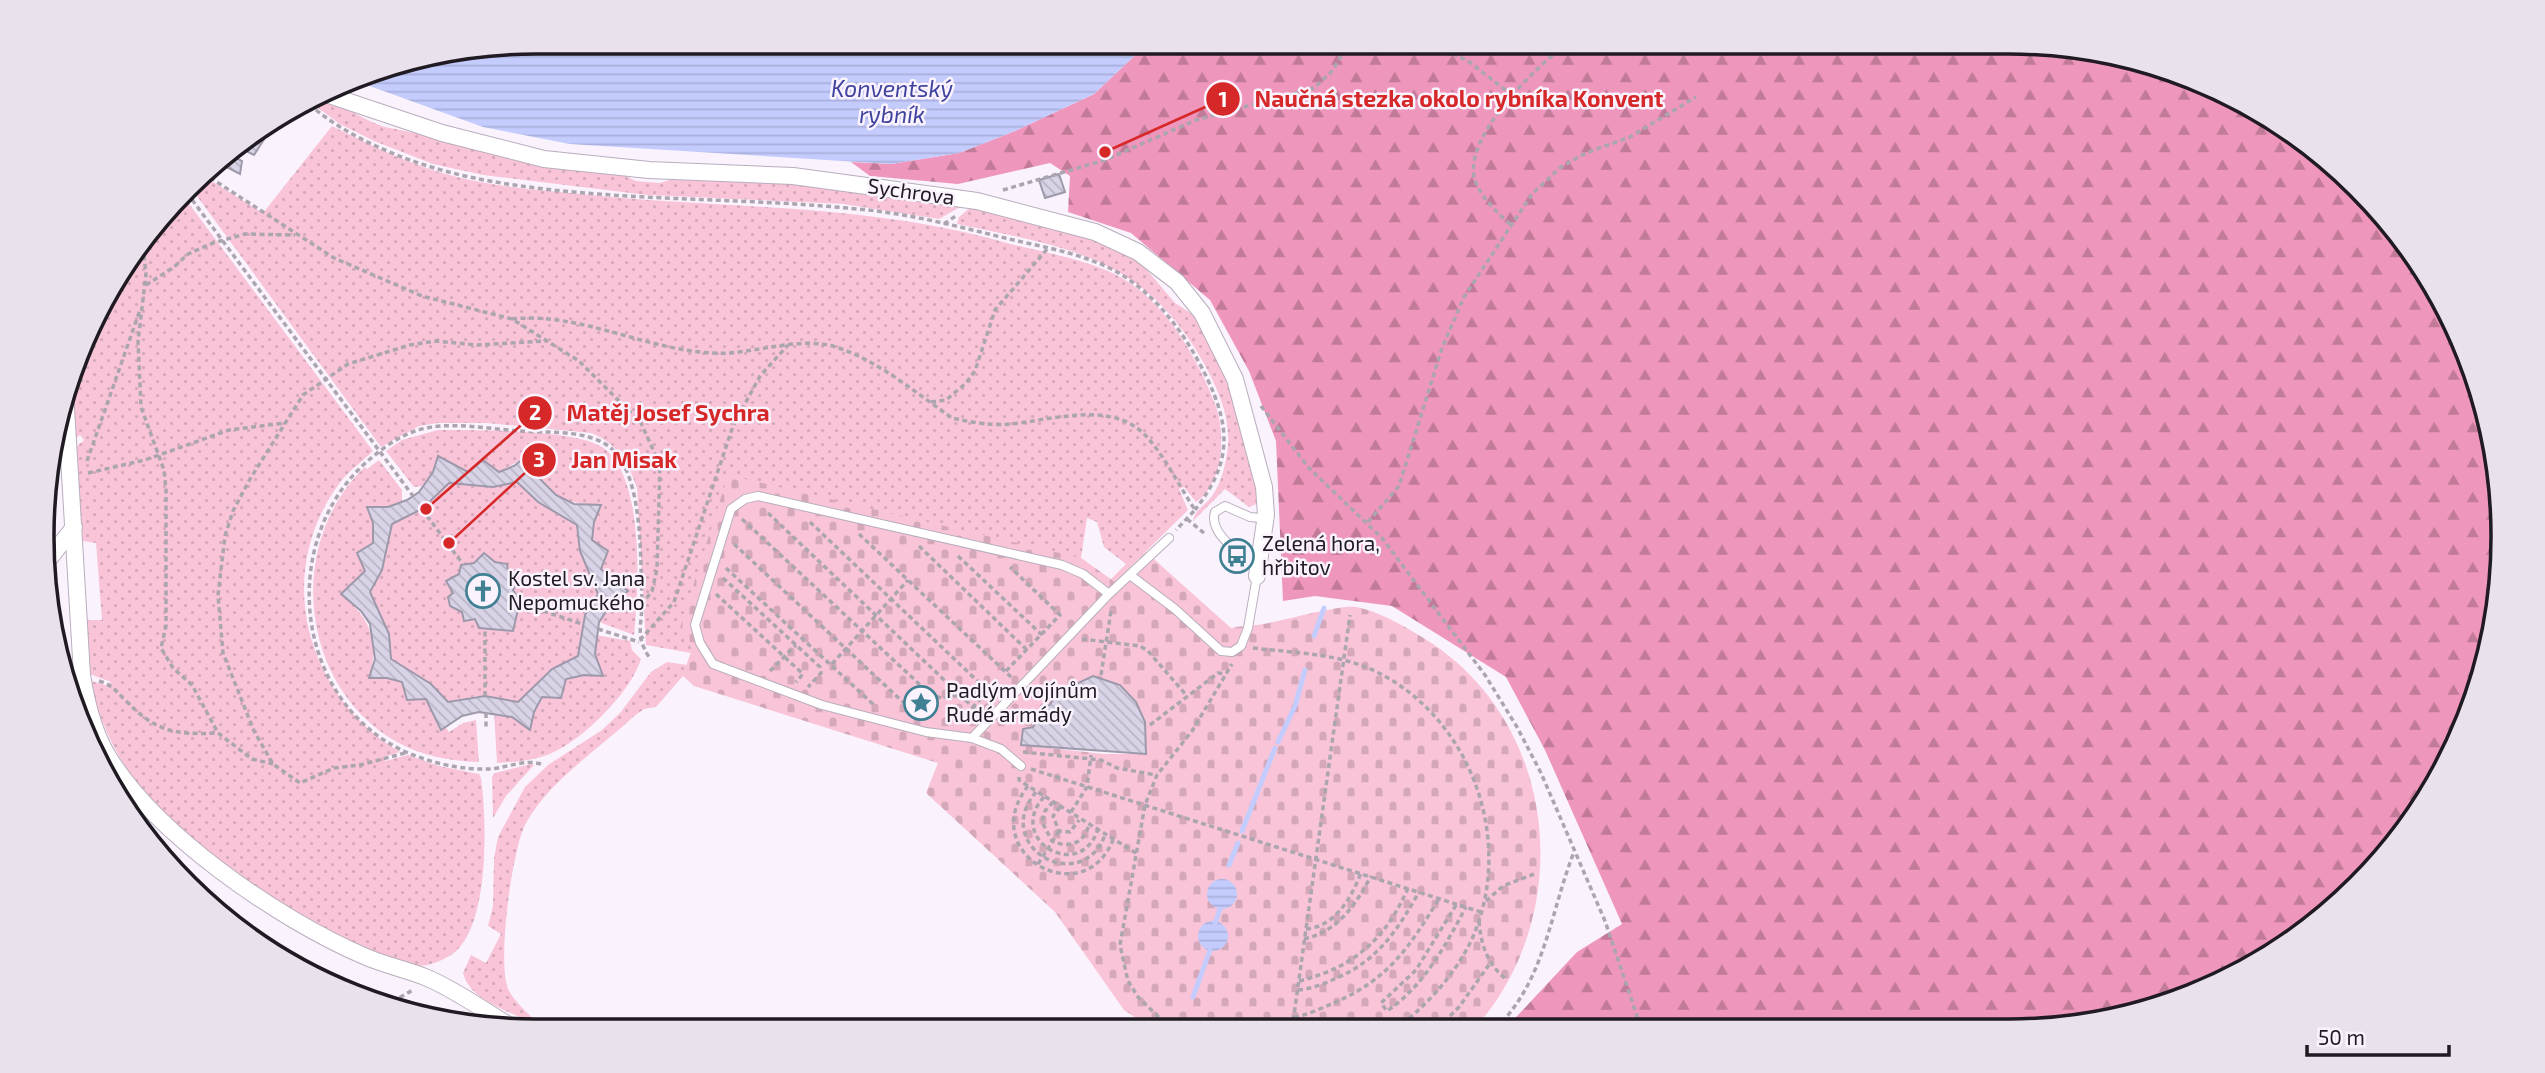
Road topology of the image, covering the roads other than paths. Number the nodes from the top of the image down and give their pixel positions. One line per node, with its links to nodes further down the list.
1 (337, 98): 3 (street, Sychrova)
2 (67, 427): 4 (street)
3 (1266, 515): 7 (street, Sychrova); 7 (lane)
4 (74, 527): 6 (street); 13 (street)
5 (1169, 538): 8 (lane)
6 (54, 552)
7 (1260, 556): 9 (street, Sychrova)
8 (1130, 575): 9 (lane); 10 (lane)
9 (1257, 576)
10 (1109, 594): 11 (lane); 11 (lane)
11 (972, 738): 12 (lane)
12 (1021, 766)
13 (495, 1017)

